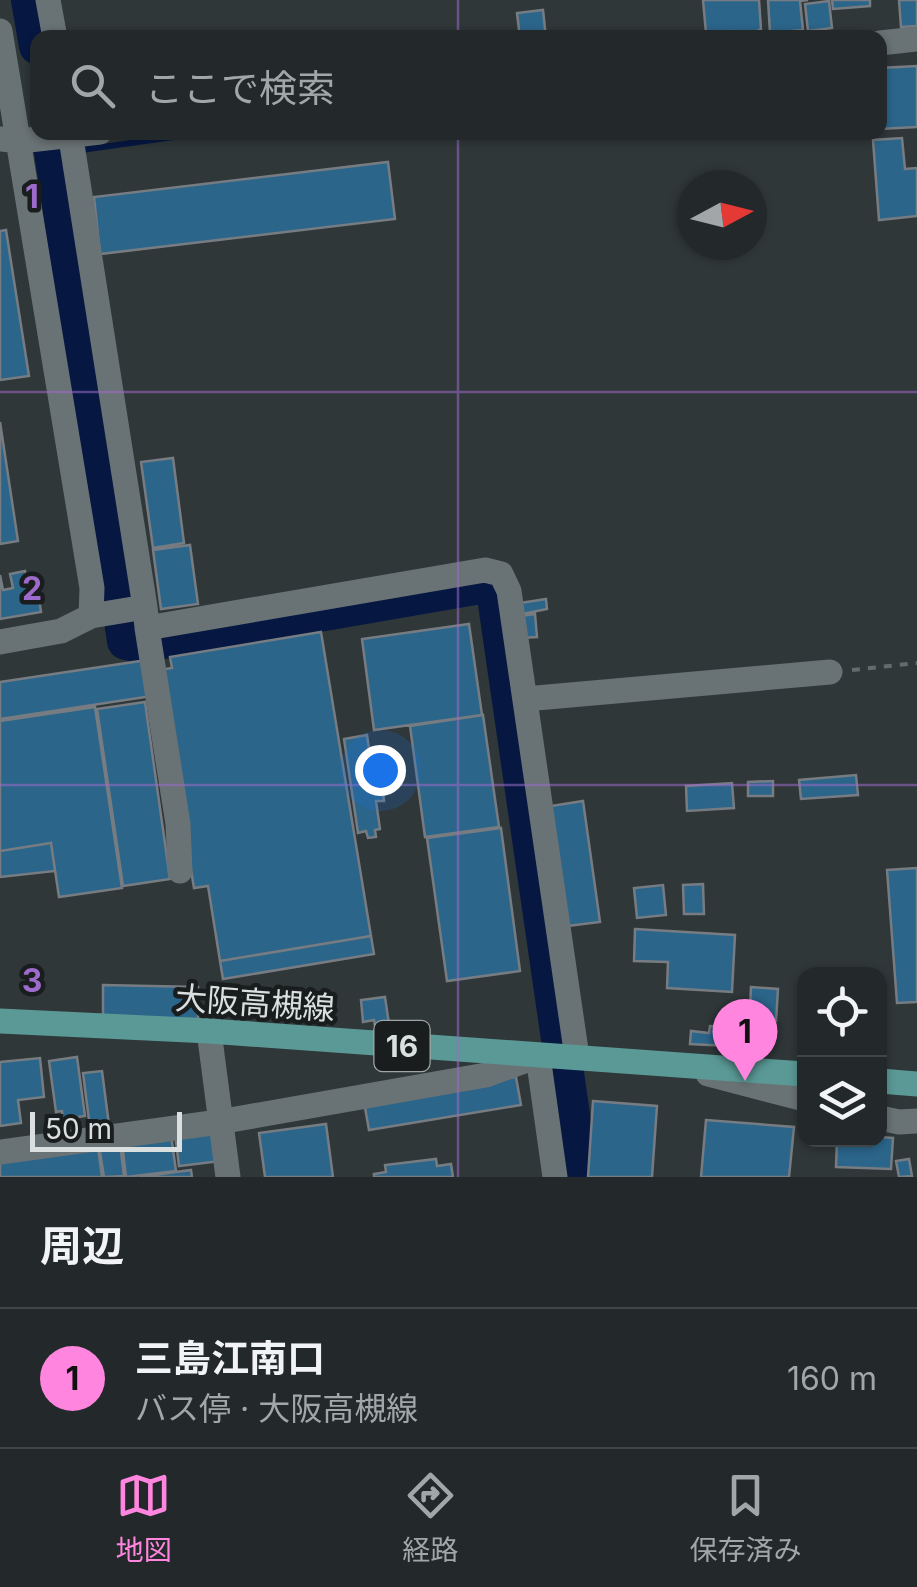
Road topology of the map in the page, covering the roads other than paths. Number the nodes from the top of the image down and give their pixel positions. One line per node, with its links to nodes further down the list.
1 (48, 0): 2 (street)
2 (53, 30)
3 (0, 31): 6 (street)
4 (917, 39): 5 (street)
5 (887, 42)
6 (10, 140): 8 (street)
7 (71, 140): 9 (street)
8 (91, 616): 9 (street); 10 (street)
9 (146, 618): 12 (street); 13 (street)
10 (0, 642)
11 (830, 672): 12 (street)
12 (525, 699): 17 (street)
13 (180, 871)
14 (0, 1021): 15 (main road, 大阪高槻線 / 16)
15 (209, 1031): 16 (main road, 大阪高槻線 / 16); 24 (street)
16 (538, 1056): 17 (main road, 大阪高槻線 / 16); 24 (street); 28 (street)
17 (577, 1057): 18 (main road, 大阪高槻線 / 16)
18 (662, 1062): 19 (main road, 大阪高槻線 / 16); 22 (street)
19 (797, 1073)
20 (887, 1082): 21 (main road)
21 (917, 1086)
22 (797, 1096)
23 (887, 1119): 25 (street)
24 (219, 1122): 26 (street); 27 (street)
25 (917, 1122)
26 (0, 1152)
27 (228, 1177)
28 (556, 1177)

